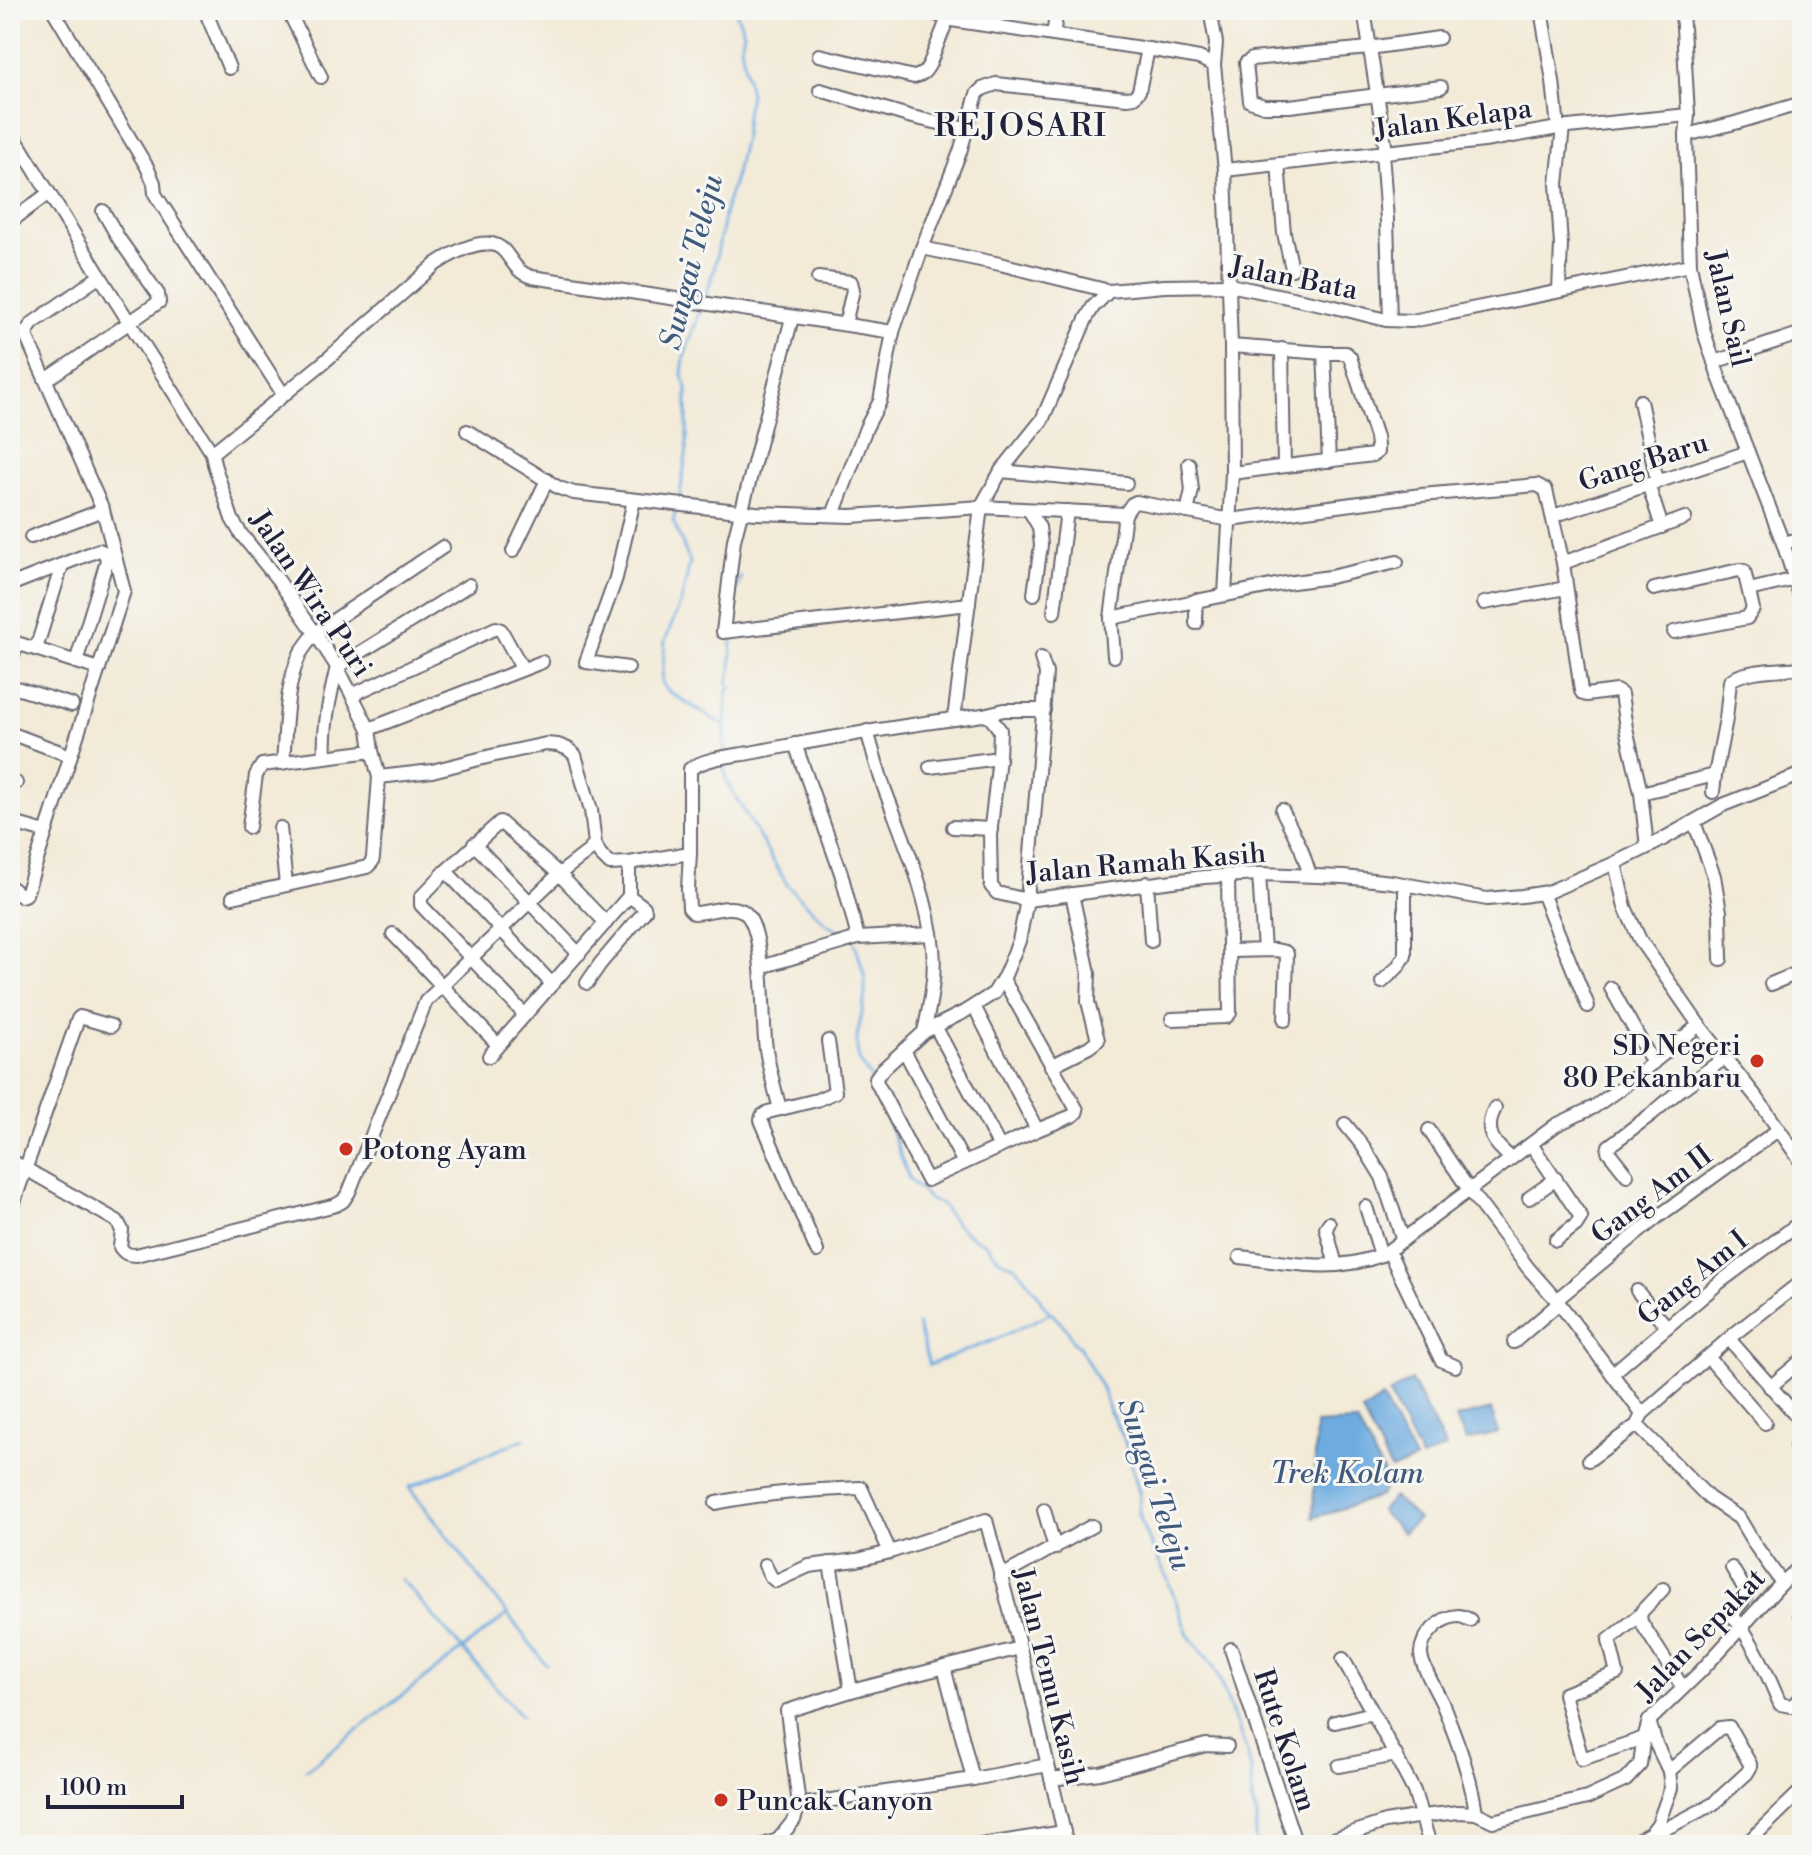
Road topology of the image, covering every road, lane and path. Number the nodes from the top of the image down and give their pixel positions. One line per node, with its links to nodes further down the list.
1 (53, 10): 58 (street)
2 (205, 10): 22 (street)
3 (288, 10): 23 (street)
4 (926, 10): 14 (street)
5 (998, 10): 15 (street)
6 (1057, 10): 16 (street)
7 (1229, 10): 12 (street)
8 (1299, 10): 13 (street)
9 (1364, 10): 18 (street)
10 (1541, 10): 29 (street)
11 (1682, 10): 28 (street, Jalan Sail)
12 (1210, 12): 21 (street)
13 (1285, 12)
14 (949, 14): 15 (street); 20 (street)
15 (993, 26): 16 (street)
16 (1053, 35): 19 (street)
17 (1439, 38): 18 (street)
18 (1369, 48): 26 (street); 26 (street)
19 (1148, 49): 21 (street); 30 (street)
20 (819, 55)
21 (1214, 65): 35 (street)
22 (229, 68)
23 (321, 77)
24 (1441, 87): 26 (street)
25 (820, 90): 30 (street)
26 (1376, 96): 33 (street)
27 (1802, 103): 32 (street)
28 (1688, 115): 29 (street, Jalan Kelapa); 32 (street, Jalan Sail)
29 (1560, 128): 33 (street, Jalan Kelapa); 45 (street)
30 (966, 129): 39 (street)
31 (10, 130): 36 (street, Jalan Wira Puri)
32 (1686, 135): 40 (street, Jalan Sail)
33 (1384, 152): 34 (street, Jalan Kelapa); 48 (street)
34 (1278, 164): 35 (street, Jalan Kelapa); 41 (street)
35 (1225, 170): 44 (street)
36 (49, 193): 38 (street); 42 (street, Jalan Wira Puri)
37 (103, 211): 49 (street)
38 (10, 222)
39 (922, 248): 46 (street, Jalan Bata); 51 (street)
40 (1690, 265): 45 (street, Jalan Bata); 56 (street, Jalan Sail)
41 (1292, 269)
42 (100, 276): 49 (street, Jalan Wira Puri); 57 (street)
43 (818, 278): 50 (street)
44 (1229, 285): 46 (street, Jalan Bata); 48 (street, Jalan Bata); 53 (street)
45 (1559, 290): 48 (street, Jalan Bata)
46 (1109, 291): 66 (street)
47 (792, 318): 50 (street); 58 (street); 76 (street)
48 (1390, 320)
49 (130, 323): 57 (street); 62 (street, Jalan Wira Puri)
50 (845, 324): 51 (street)
51 (893, 332): 79 (street)
52 (1802, 333): 56 (street)
53 (1231, 346): 54 (street); 67 (street)
54 (1282, 349): 55 (street); 65 (street)
55 (1324, 353): 63 (street); 63 (street)
56 (1714, 362): 61 (street, Jalan Sail)
57 (46, 380): 73 (street)
58 (283, 394): 62 (street)
59 (1640, 401): 70 (street)
60 (467, 431): 68 (street)
61 (1748, 452): 70 (street, Gang Baru); 86 (street, Jalan Sail)
62 (212, 453): 109 (street, Jalan Wira Puri)
63 (1329, 461): 65 (street)
64 (1189, 464): 77 (street)
65 (1284, 466): 67 (street)
66 (1001, 471): 69 (street); 72 (street)
67 (1232, 473): 82 (street)
68 (547, 480): 71 (street); 88 (street)
69 (1126, 483)
70 (1653, 483): 80 (street, Gang Baru); 83 (street)
71 (634, 500): 76 (street); 119 (street)
72 (981, 507): 74 (street); 79 (street); 104 (street)
73 (103, 510): 84 (street); 121 (street)
74 (1029, 510): 75 (street); 98 (street)
75 (1067, 511): 78 (street); 105 (street)
76 (742, 512): 79 (street); 104 (street)
77 (1187, 512): 78 (street); 82 (street)
78 (1125, 514): 106 (street)
79 (833, 515)
80 (1553, 516): 82 (street); 90 (street)
81 (1685, 518): 83 (street)
82 (1230, 520): 99 (street)
83 (1662, 527): 90 (street)
84 (31, 537)
85 (1802, 538): 86 (street)
86 (1783, 543): 92 (street, Jalan Sail)
87 (443, 547): 109 (street)
88 (513, 551)
89 (1397, 562): 99 (street)
90 (1563, 563): 95 (street)
91 (62, 565): 93 (street); 111 (street); 114 (street)
92 (1796, 579): 97 (street); 102 (street, Jalan Sail)
93 (12, 584): 100 (street)
94 (469, 585): 117 (street)
95 (1566, 588): 103 (street); 142 (street)
96 (1654, 589): 97 (street)
97 (1749, 590): 108 (street)
98 (1034, 594)
99 (1225, 594): 101 (street)
100 (10, 598)
101 (1196, 600): 106 (street); 107 (street)
102 (1802, 602)
103 (1484, 603)
104 (969, 604): 127 (street)
105 (1054, 612)
106 (1111, 618): 112 (street)
107 (1196, 623)
108 (1674, 632)
109 (315, 633): 117 (street, Jalan Wira Puri); 136 (street)
110 (13, 642): 111 (street); 116 (street)
111 (36, 649): 114 (street)
112 (1114, 656)
113 (1041, 658): 125 (street)
114 (76, 662): 121 (street)
115 (542, 662): 118 (street)
116 (10, 665)
117 (337, 667): 123 (street, Jalan Wira Puri); 134 (street)
118 (522, 668): 123 (street); 128 (street)
119 (628, 668)
120 (1802, 668): 139 (street)
121 (99, 669): 150 (street)
122 (10, 686): 124 (street)
123 (352, 695): 128 (street, Jalan Wira Puri)
124 (72, 705)
125 (1044, 710): 126 (street); 171 (street)
126 (983, 715): 127 (street); 135 (street, Jalan Ramah Kasih)
127 (954, 719): 129 (street)
128 (369, 729): 132 (street, Jalan Wira Puri)
129 (867, 731): 131 (street); 176 (street)
130 (10, 733): 133 (street)
131 (795, 744): 154 (street); 177 (street)
132 (372, 751): 134 (street); 140 (street, Jalan Wira Puri)
133 (63, 753)
134 (325, 757): 136 (street)
135 (999, 758): 137 (street); 149 (street, Jalan Ramah Kasih)
136 (283, 763): 146 (street)
137 (930, 767)
138 (1802, 774): 145 (street, Jalan Ramah Kasih)
139 (1715, 775): 141 (street); 142 (street)
140 (379, 777): 152 (street); 164 (street, Jalan Wira Puri)
141 (1713, 792)
142 (1641, 793): 153 (street)
143 (1282, 810): 162 (street)
144 (10, 822): 150 (street)
145 (1694, 822): 153 (street, Jalan Ramah Kasih); 183 (street)
146 (249, 827)
147 (953, 827): 149 (street)
148 (280, 828): 164 (street)
149 (991, 829): 171 (street, Jalan Ramah Kasih)
150 (45, 832): 166 (street)
151 (474, 844): 158 (street); 159 (street); 172 (street)
152 (595, 844): 157 (street); 159 (street)
153 (1647, 847): 156 (street, Jalan Ramah Kasih)
154 (690, 853): 155 (street); 184 (street)
155 (629, 863): 157 (street); 167 (street)
156 (1615, 863): 168 (street, Jalan Ramah Kasih); 198 (street)
157 (610, 864): 167 (street)
158 (446, 871): 174 (street); 182 (street)
159 (559, 874): 172 (street); 173 (street)
160 (1259, 874): 161 (street, Jalan Ramah Kasih); 162 (street, Jalan Ramah Kasih); 179 (street)
161 (1228, 875): 163 (street, Jalan Ramah Kasih); 180 (street)
162 (1310, 875): 165 (street, Jalan Ramah Kasih)
163 (1147, 883): 169 (street, Jalan Ramah Kasih); 178 (street)
164 (286, 885): 170 (street)
165 (1405, 885): 168 (street, Jalan Ramah Kasih); 187 (street)
166 (10, 887)
167 (629, 890): 173 (street); 188 (street)
168 (1542, 893): 194 (street)
169 (1072, 894): 171 (street, Jalan Ramah Kasih); 207 (street)
170 (233, 897)
171 (1027, 900): 186 (street)
172 (530, 902): 174 (street); 181 (street)
173 (606, 923): 181 (street)
174 (501, 929): 182 (street); 189 (street)
175 (393, 934): 191 (street)
176 (931, 934): 177 (street); 200 (street)
177 (853, 939): 184 (street)
178 (1151, 941)
179 (1264, 950): 180 (street); 197 (street)
180 (1230, 951): 196 (street)
181 (579, 954): 189 (street)
182 (471, 958): 191 (street); 195 (street)
183 (1721, 959)
184 (761, 967): 209 (street)
185 (1802, 971): 190 (street)
186 (1003, 979): 193 (street); 207 (street)
187 (1382, 982)
188 (587, 983)
189 (552, 984): 195 (street)
190 (1771, 984)
191 (442, 985): 202 (street); 220 (street)
192 (1611, 988): 206 (street)
193 (974, 1006): 200 (street); 211 (street)
194 (1588, 1006)
195 (525, 1015): 202 (street)
196 (1172, 1019)
197 (1285, 1020)
198 (1699, 1025): 205 (street); 206 (street)
199 (111, 1026): 220 (street)
200 (929, 1029): 203 (street); 215 (street)
201 (828, 1041): 209 (street)
202 (498, 1045): 204 (street)
203 (904, 1050): 218 (street); 218 (street)
204 (489, 1056)
205 (1725, 1058): 213 (street); 221 (street)
206 (1653, 1063): 214 (street)
207 (1051, 1066): 211 (street)
208 (1495, 1108): 216 (street)
209 (780, 1109): 231 (street)
210 (1345, 1124): 229 (street)
211 (1037, 1130): 215 (street)
212 (1429, 1130): 223 (street)
213 (1778, 1130): 219 (street); 237 (street, Gang Am II)
214 (1531, 1144): 216 (street); 222 (street)
215 (1000, 1147): 218 (street)
216 (1511, 1158): 223 (street)
217 (10, 1160): 220 (street)
218 (964, 1163)
219 (1802, 1163)
220 (25, 1168): 226 (street)
221 (1627, 1175)
222 (1556, 1179): 224 (street); 230 (street)
223 (1469, 1190): 229 (street); 237 (street)
224 (1529, 1198)
225 (1366, 1207): 232 (street)
226 (10, 1213)
227 (1802, 1221): 238 (street, Gang Am I)
228 (1329, 1223): 234 (street)
229 (1403, 1240): 232 (street)
230 (1556, 1240)
231 (817, 1251)
232 (1385, 1254): 234 (street); 243 (street)
233 (1240, 1257): 234 (street)
234 (1336, 1265)
235 (1802, 1281): 239 (street)
236 (1637, 1291): 238 (street)
237 (1558, 1302): 240 (street, Gang Am II); 244 (street)
238 (1667, 1327): 244 (street, Gang Am I)
239 (1729, 1339): 241 (street); 245 (street)
240 (1514, 1342)
241 (1708, 1357): 246 (street); 248 (street)
242 (1802, 1360): 245 (street)
243 (1455, 1366)
244 (1613, 1373): 246 (street)
245 (1770, 1387): 247 (street)
246 (1640, 1419): 250 (street); 262 (street)
247 (1802, 1422)
248 (1765, 1423)
249 (1802, 1439): 251 (street)
250 (1589, 1460)
251 (1802, 1461)
252 (716, 1503): 256 (street)
253 (1044, 1510): 255 (street)
254 (1092, 1526): 255 (street)
255 (1055, 1548): 261 (street)
256 (890, 1552): 257 (street); 261 (street, Jalan Temu Kasih)
257 (830, 1563): 258 (street); 272 (street)
258 (765, 1565)
259 (1802, 1565): 262 (street, Jalan Sepakat)
260 (1732, 1568): 266 (street)
261 (1000, 1577): 267 (street, Jalan Temu Kasih)
262 (1782, 1583): 266 (street, Jalan Sepakat)
263 (1663, 1589): 264 (street)
264 (1640, 1615): 271 (street); 277 (street)
265 (1470, 1620): 287 (street)
266 (1742, 1627): 271 (street, Jalan Sepakat); 273 (street)
267 (1020, 1648): 270 (street); 280 (street, Jalan Temu Kasih)
268 (1231, 1649): 294 (street, Rute Kolam)
269 (1343, 1659): 274 (street)
270 (944, 1667): 272 (street); 283 (street)
271 (1683, 1688): 275 (street, Jalan Sepakat)
272 (851, 1691): 286 (street)
273 (1802, 1698)
274 (1373, 1713): 276 (street); 279 (street)
275 (1649, 1721): 277 (street, Jalan Sepakat); 282 (street)
276 (1335, 1722)
277 (1644, 1738): 287 (street, Jalan Sepakat)
278 (1227, 1746): 284 (street)
279 (1396, 1755): 281 (street); 288 (street)
280 (1048, 1765): 283 (street); 284 (street, Jalan Temu Kasih)
281 (1339, 1766)
282 (1669, 1771): 289 (street); 289 (street)
283 (973, 1779): 286 (street)
284 (1051, 1779): 290 (street, Jalan Temu Kasih)
285 (1802, 1790): 298 (street)
286 (799, 1805): 291 (street)
287 (1476, 1813): 288 (street, Jalan Sepakat)
288 (1422, 1816): 295 (street, Jalan Sepakat); 296 (street)
289 (1651, 1833): 297 (street)
290 (1066, 1839): 293 (street)
291 (784, 1843): 292 (street)
292 (763, 1845)
293 (981, 1845)
294 (1296, 1845)
295 (1315, 1845)
296 (1430, 1845)
297 (1629, 1845)
298 (1745, 1845)

